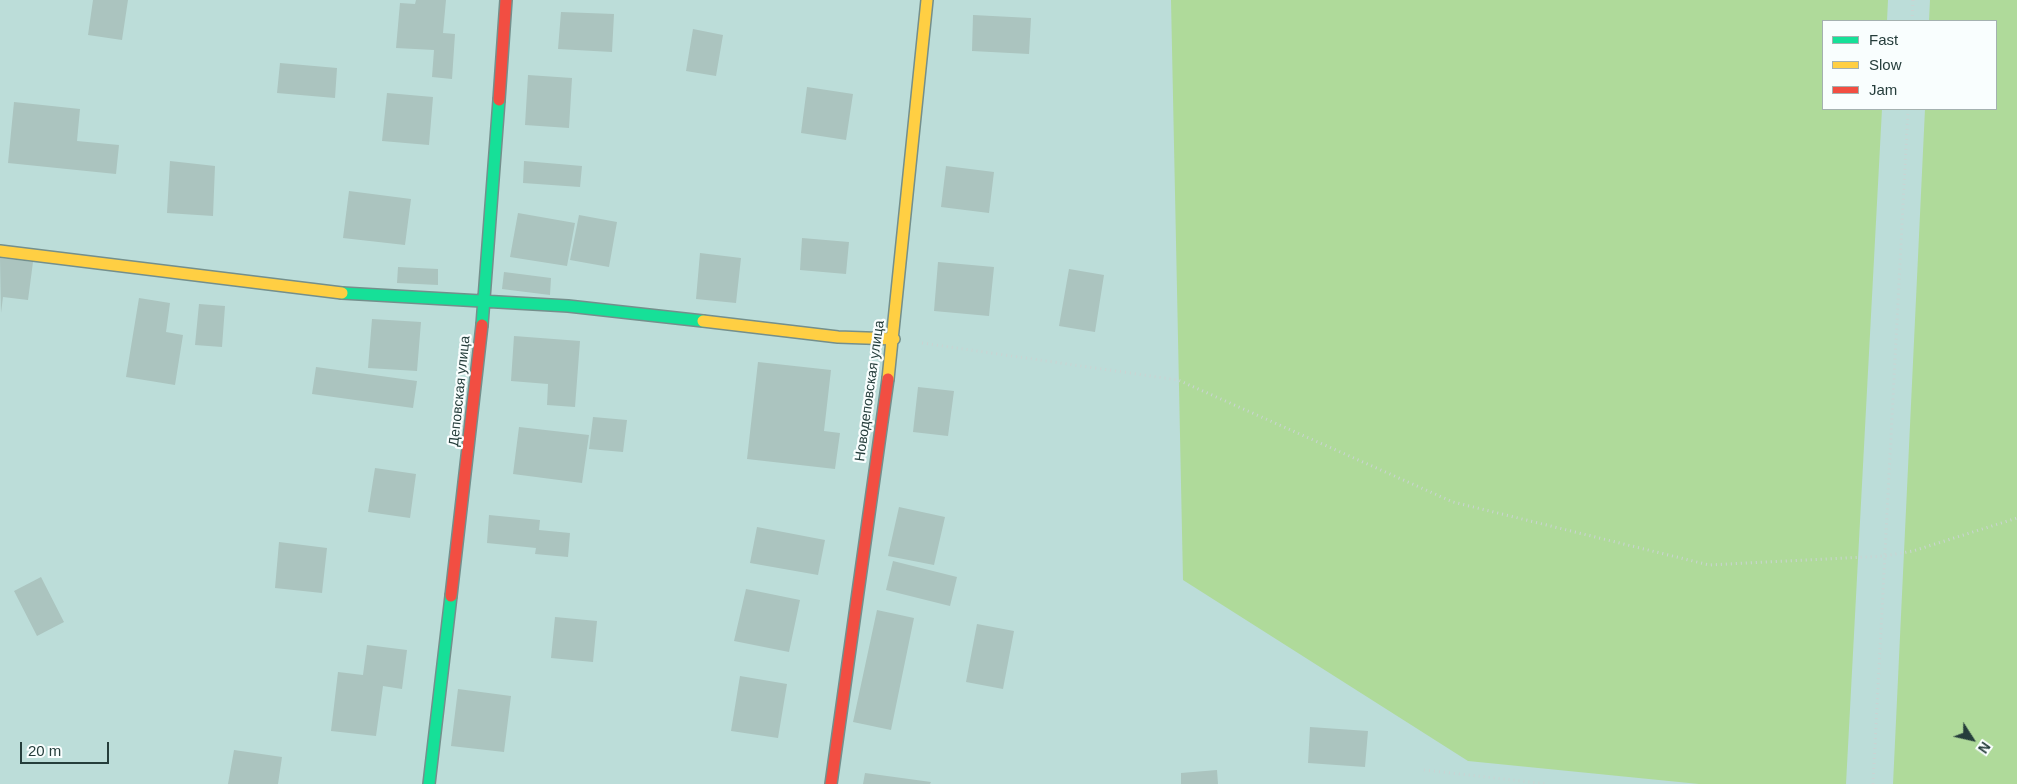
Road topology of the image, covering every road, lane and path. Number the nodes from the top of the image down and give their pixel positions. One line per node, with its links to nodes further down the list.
1 (506, 0): 7 (street, Деповская улица)
2 (927, 0): 8 (street, Новодеповская улица)
3 (1913, 0): 4 (path)
4 (1912, 20)
5 (1908, 110): 10 (path)
6 (0, 251): 7 (street)
7 (484, 300): 8 (street); 12 (street, Деповская улица)
8 (894, 339): 10 (path); 13 (street, Новодеповская улица)
9 (2017, 518): 10 (path)
10 (1884, 556): 15 (path)
11 (1424, 770): 14 (path)
12 (429, 784)
13 (830, 784)
14 (1548, 784)
15 (1873, 784)

